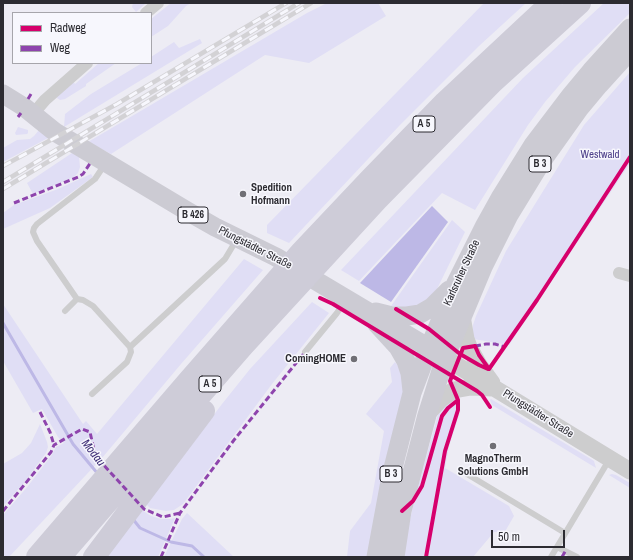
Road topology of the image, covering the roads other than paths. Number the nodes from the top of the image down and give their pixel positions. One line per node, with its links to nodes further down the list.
1 (158, 3): 4 (street)
2 (550, 3): 12 (highway, A 5)
3 (580, 3): 12 (highway, A 5)
4 (147, 12)
5 (630, 28): 14 (main road, Karlsruher Straße / B 3)
6 (630, 51): 19 (main road, Karlsruher Straße / B 3)
7 (86, 64): 9 (street)
8 (3, 94): 9 (main road, Pfungstädter Straße / B 426)
9 (32, 114): 10 (main road, Pfungstädter Straße / B 426)
10 (106, 162): 11 (main road, Pfungstädter Straße / B 426); 16 (lane)
11 (238, 238): 15 (main road, Pfungstädter Straße / B 426); 20 (lane)
12 (311, 256): 13 (highway, A 5)
13 (287, 283): 31 (highway); 31 (highway, A 5)
14 (456, 283): 17 (main road); 21 (main road, Karlsruher Straße / B 3)
15 (346, 298): 17 (main road, Pfungstädter Straße / B 426); 22 (lane)
16 (77, 299): 18 (lane); 20 (lane)
17 (363, 309): 21 (main road, Pfungstädter Straße / B 426); 25 (main road, B 426)
18 (65, 311)
19 (462, 316): 23 (main road, Karlsruher Straße / B 3); 24 (main road)
20 (130, 347): 26 (lane)
21 (429, 348): 23 (main road, B 426); 25 (main road, Karlsruher Straße / B 3)
22 (305, 352)
23 (446, 358): 24 (main road, Pfungstädter Straße); 27 (main road, Karlsruher Straße / B 3)
24 (495, 388): 27 (main road); 28 (main road, Pfungstädter Straße)
25 (412, 393): 38 (main road, Karlsruher Straße / B 3)
26 (92, 394)
27 (427, 415): 39 (main road, Karlsruher Straße / B 3)
28 (610, 458): 29 (main road, Pfungstädter Straße); 33 (lane)
29 (630, 471)
30 (467, 474): 33 (lane)
31 (126, 482): 32 (highway, A 5); 37 (highway)
32 (101, 497): 35 (highway, A 5); 36 (highway, A 5)
33 (565, 533): 34 (lane)
34 (557, 547): 40 (lane); 41 (lane)
35 (37, 557)
36 (60, 557)
37 (94, 557)
38 (376, 557)
39 (394, 557)
40 (551, 557)
41 (577, 557)

